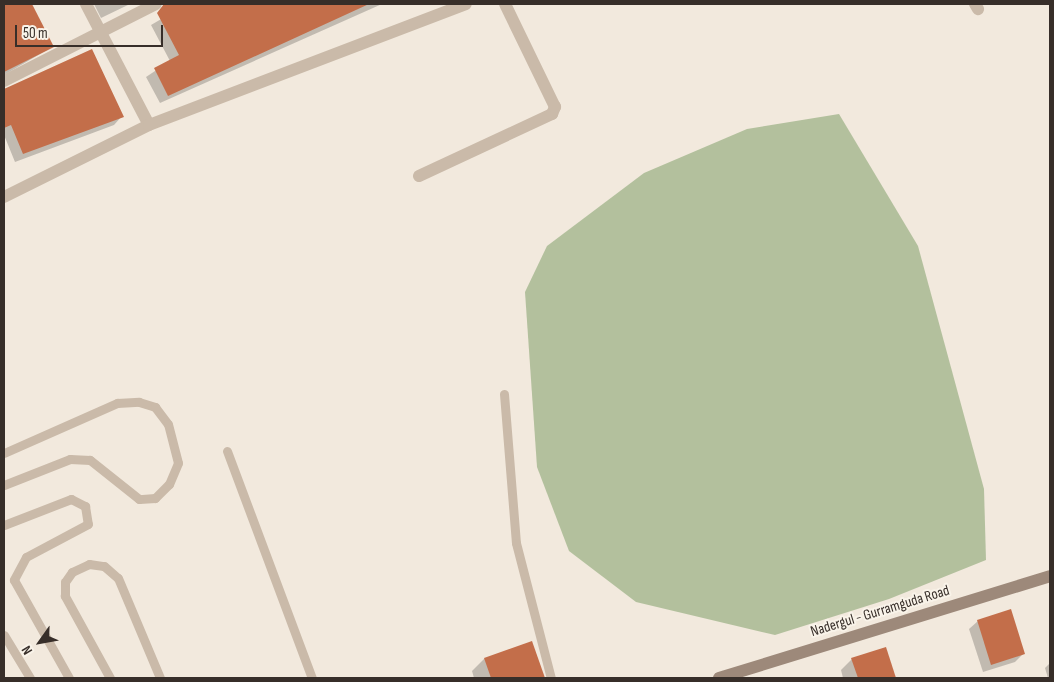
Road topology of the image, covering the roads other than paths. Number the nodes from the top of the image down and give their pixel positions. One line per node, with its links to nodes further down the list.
1 (86, 4): 5 (street)
2 (156, 4): 5 (street)
3 (466, 4): 7 (street)
4 (505, 4): 8 (street)
5 (100, 32): 6 (street); 7 (street)
6 (4, 81)
7 (149, 125): 9 (street)
8 (419, 176)
9 (4, 197)
10 (504, 394): 22 (lane)
11 (227, 451): 21 (lane)
12 (4, 453): 13 (lane)
13 (4, 485)
14 (4, 525): 18 (lane)
15 (1050, 576): 23 (main road, Nadergul - Gurramguda Road)
16 (4, 635): 17 (lane)
17 (30, 678)
18 (69, 678)
19 (110, 678): 20 (lane)
20 (160, 678)
21 (312, 678)
22 (551, 678)
23 (718, 678)

